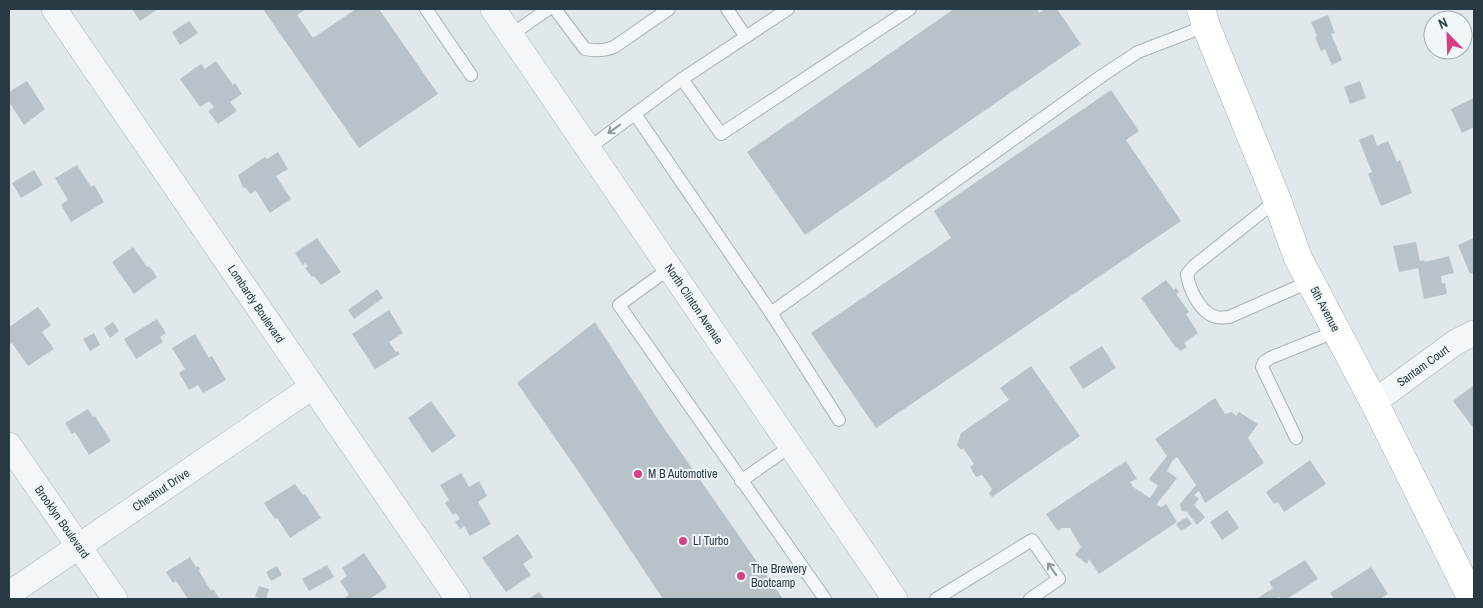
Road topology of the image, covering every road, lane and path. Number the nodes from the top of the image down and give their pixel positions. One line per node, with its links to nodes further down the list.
1 (54, 9): 23 (street, Lombardy Boulevard)
2 (426, 9): 13 (lane)
3 (493, 9): 11 (street, North Clinton Avenue)
4 (548, 9): 11 (lane)
5 (555, 9): 6 (lane)
6 (669, 9)
7 (726, 9): 12 (lane)
8 (788, 9): 12 (lane)
9 (910, 9): 14 (lane)
10 (1204, 18): 17 (main road, 5th Avenue); 20 (lane)
11 (511, 35): 16 (street, North Clinton Avenue)
12 (746, 37): 14 (lane)
13 (471, 75)
14 (682, 79): 15 (lane)
15 (635, 114): 16 (lane, one-way to 16); 20 (lane)
16 (589, 148): 18 (street, North Clinton Avenue)
17 (1277, 200): 19 (main road, 5th Avenue); 19 (lane)
18 (670, 268): 28 (street, North Clinton Avenue); 29 (lane)
19 (1311, 281): 21 (main road, 5th Avenue)
20 (771, 313): 25 (lane)
21 (1337, 331): 24 (main road, 5th Avenue); 26 (lane)
22 (1474, 333): 24 (street, Santam Court)
23 (312, 387): 30 (street, Chestnut Drive); 33 (street, Lombardy Boulevard)
24 (1374, 402): 38 (main road, 5th Avenue)
25 (839, 420)
26 (1296, 438)
27 (9, 445): 30 (street, Brooklyn Boulevard)
28 (791, 446): 29 (lane); 35 (street, North Clinton Avenue)
29 (741, 481): 34 (lane)
30 (79, 546): 31 (street, Chestnut Drive); 32 (street, Brooklyn Boulevard)
31 (9, 594)
32 (115, 599)
33 (458, 599)
34 (825, 599)
35 (894, 599)
36 (936, 599): 37 (lane, one-way to 36)
37 (1030, 599)
38 (1472, 599)

